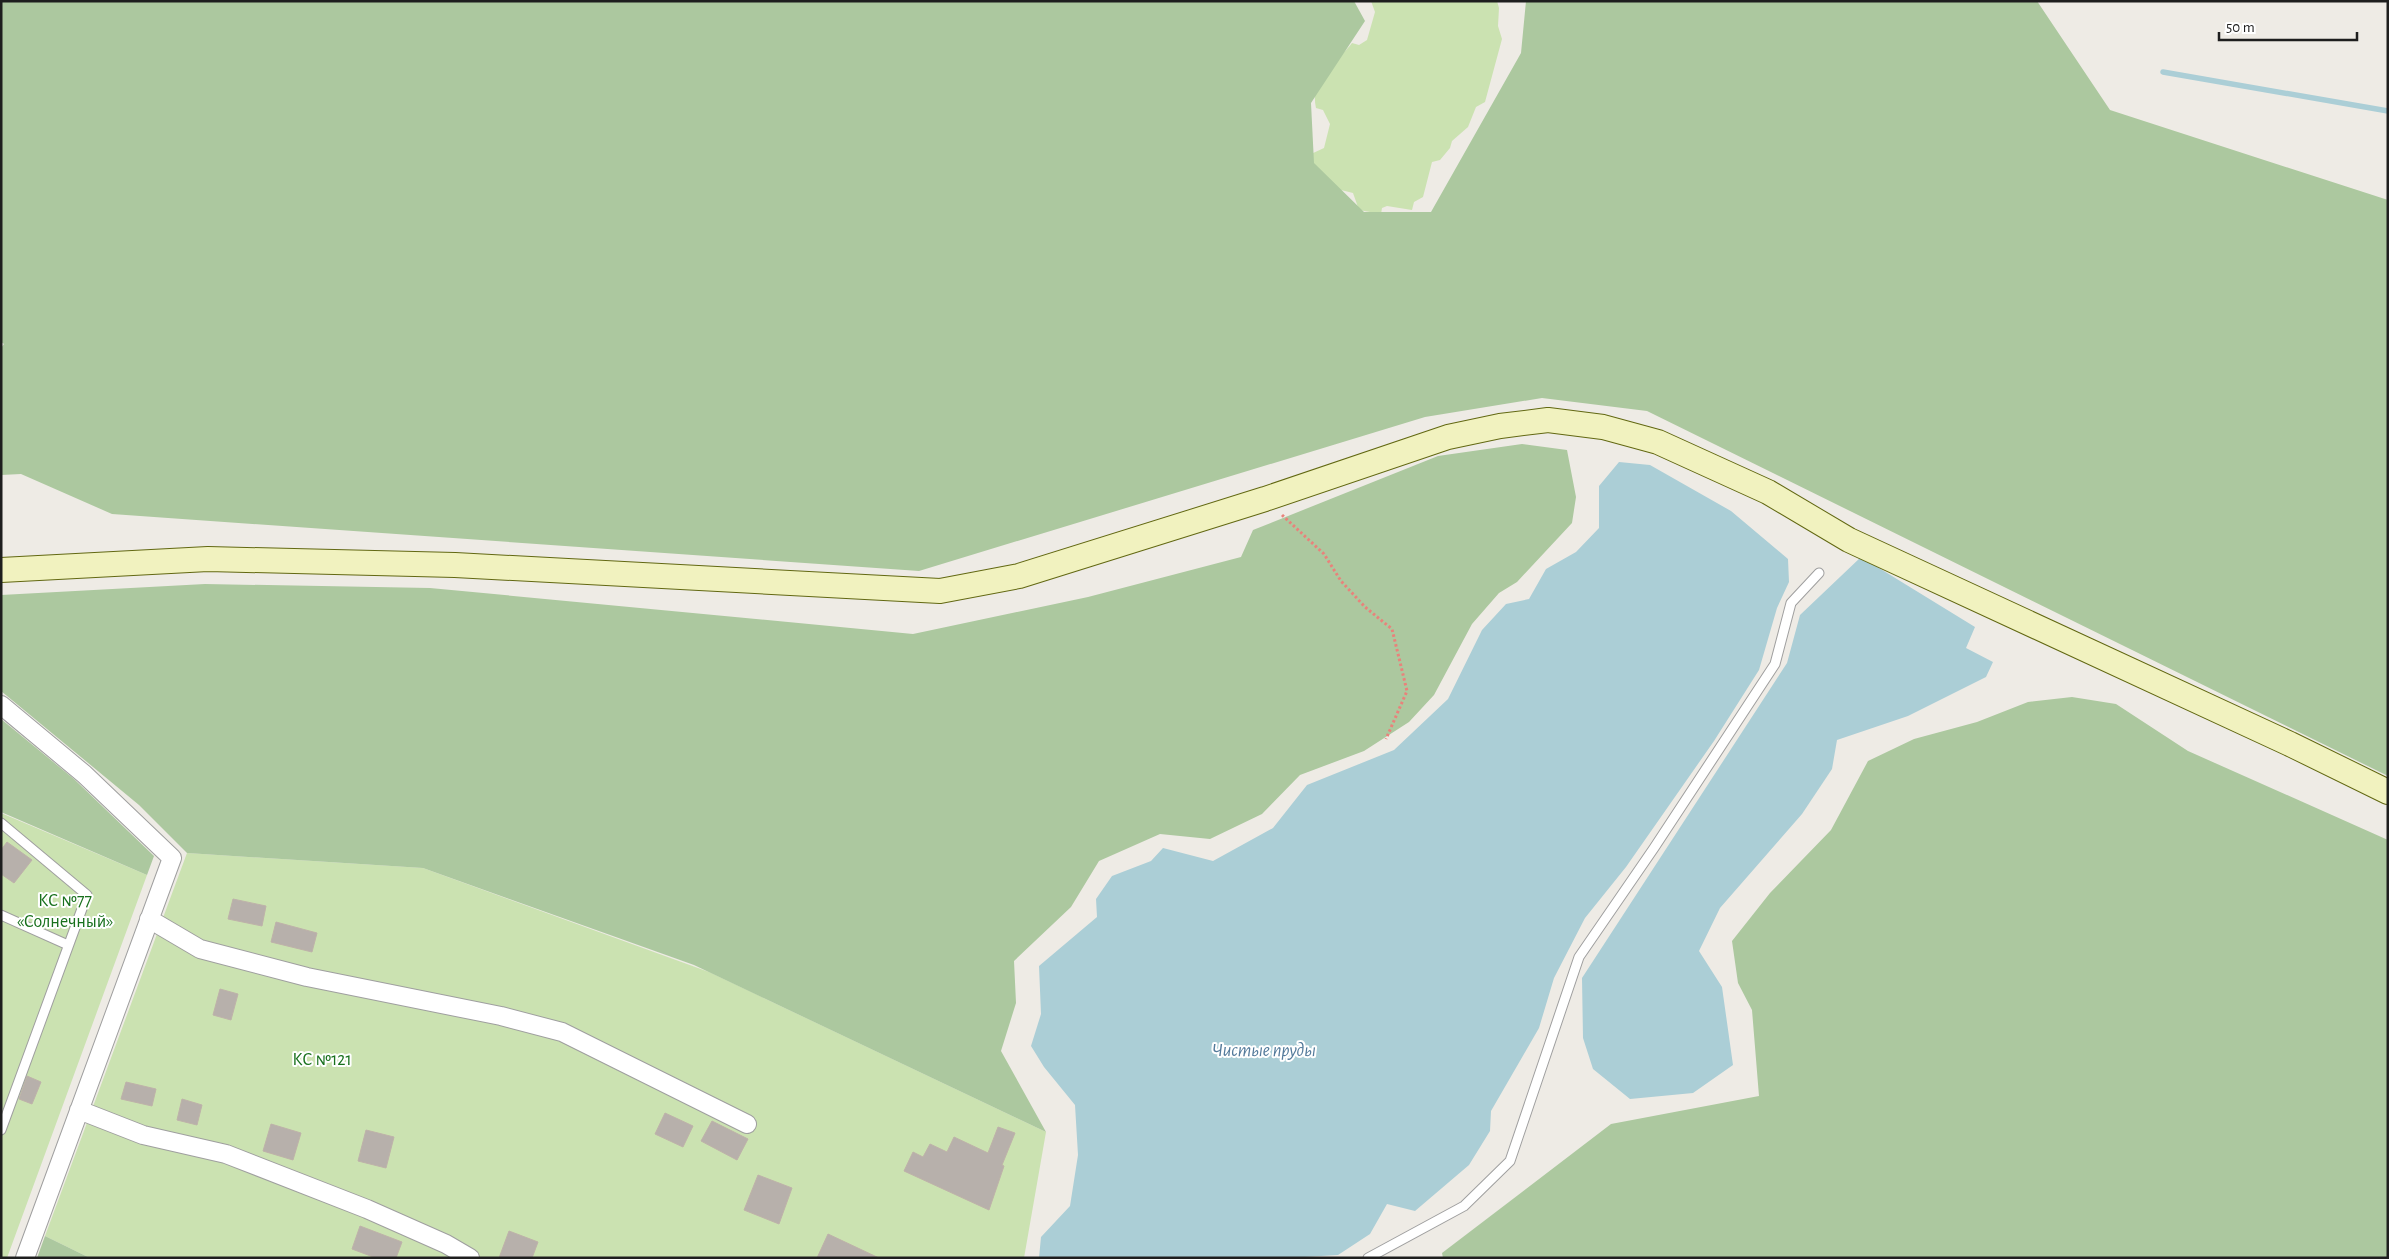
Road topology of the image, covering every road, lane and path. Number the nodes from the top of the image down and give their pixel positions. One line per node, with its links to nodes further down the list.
1 (1265, 499): 2 (main road); 5 (path); 6 (main road)
2 (1, 570)
3 (1819, 573): 16 (lane)
4 (1, 705): 9 (street)
5 (1386, 739)
6 (2388, 792)
7 (1, 823): 10 (lane)
8 (1, 915): 10 (lane)
9 (150, 919): 11 (street); 13 (street)
10 (68, 945): 12 (lane)
11 (79, 1110): 14 (street); 15 (street)
12 (2, 1124)
13 (747, 1124)
14 (25, 1258)
15 (470, 1258)
16 (1368, 1258)

